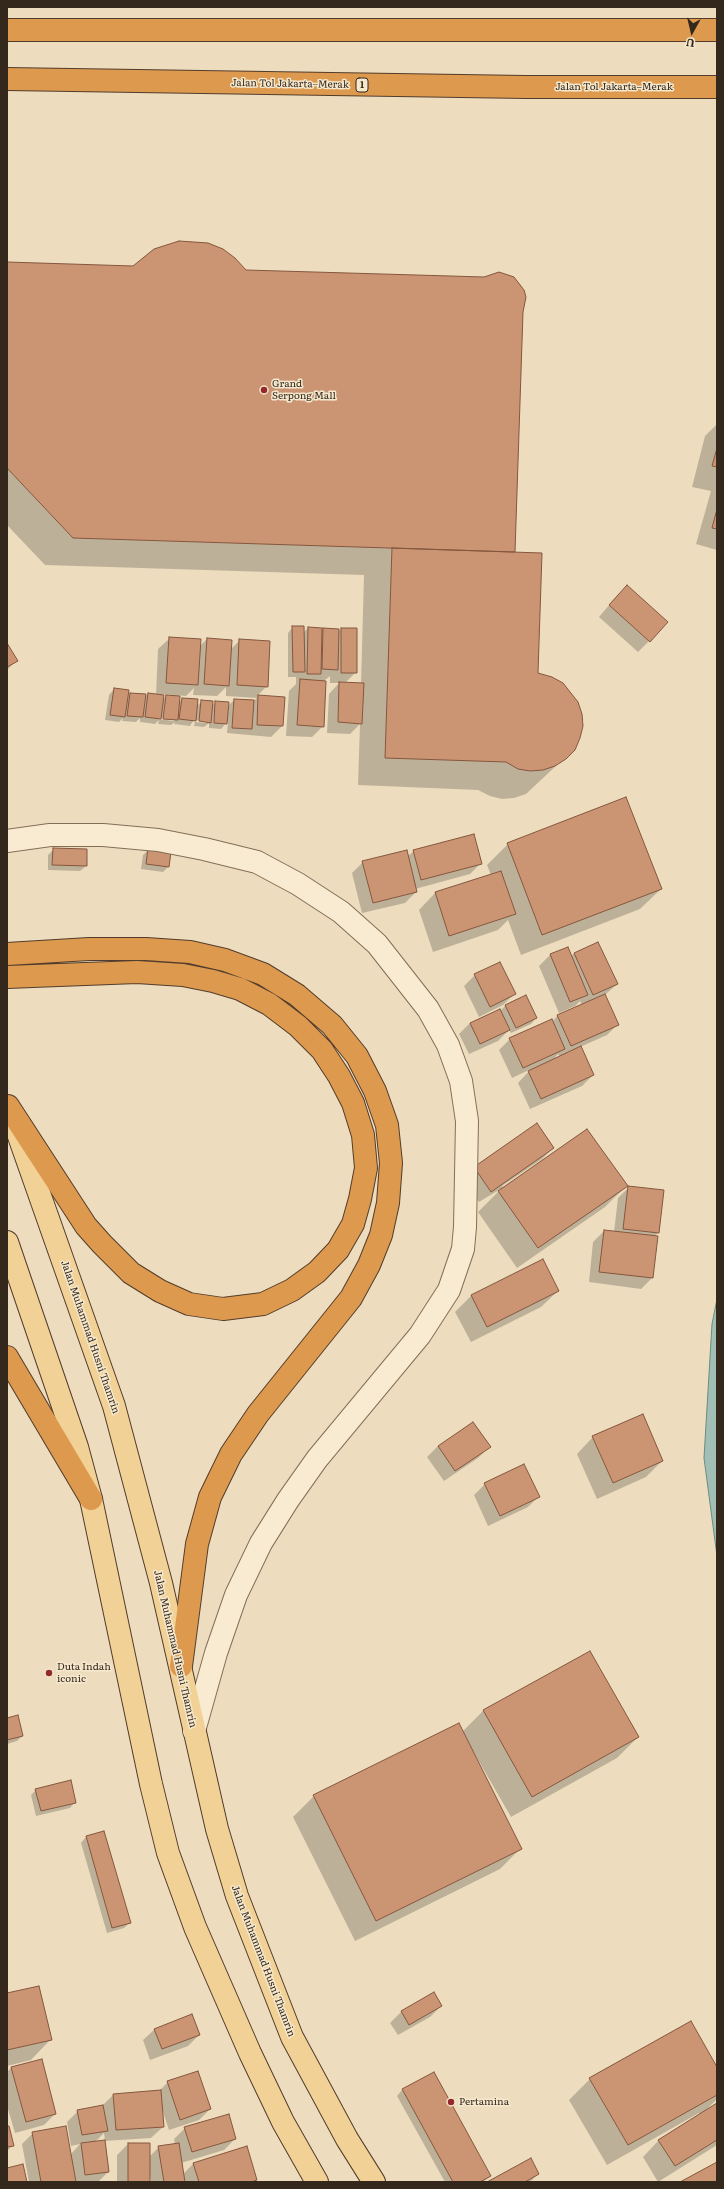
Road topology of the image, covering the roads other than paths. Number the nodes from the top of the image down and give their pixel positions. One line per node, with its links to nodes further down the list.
1 (7, 30): 2 (highway)
2 (717, 30)
3 (7, 79): 4 (highway, Jalan Tol Jakarta–Merak / 1)
4 (717, 87)
5 (7, 841): 13 (street)
6 (7, 954): 12 (highway)
7 (7, 977): 8 (highway)
8 (8, 1105): 12 (main road, Jalan Muhammad Husni Thamrin)
9 (7, 1242): 11 (main road)
10 (7, 1357): 11 (highway)
11 (91, 1499): 14 (main road)
12 (181, 1666): 13 (main road, Jalan Muhammad Husni Thamrin)
13 (194, 1731): 15 (main road, Jalan Muhammad Husni Thamrin)
14 (317, 2182)
15 (374, 2182)

